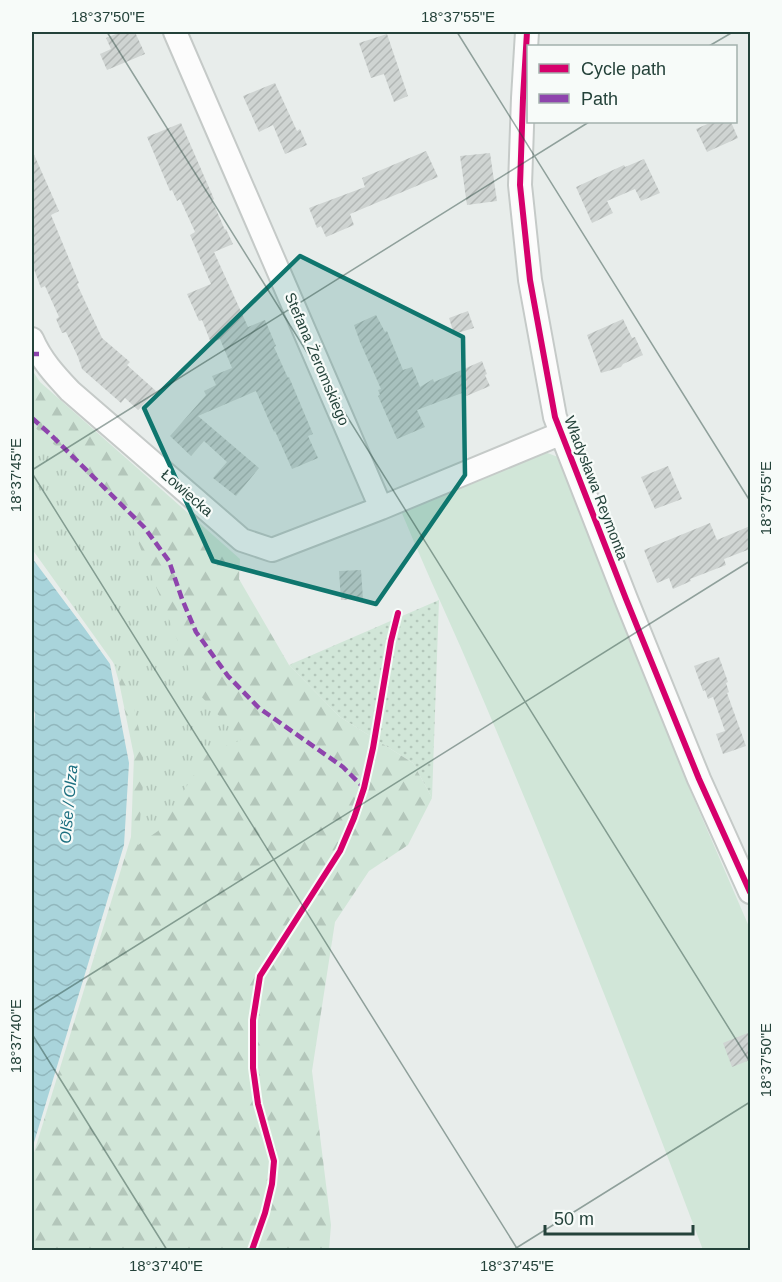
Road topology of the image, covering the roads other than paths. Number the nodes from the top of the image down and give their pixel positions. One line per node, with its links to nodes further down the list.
1 (175, 32): 5 (street, Stefana Żeromskiego)
2 (527, 32): 4 (street, Władysława Reymonta)
3 (32, 339): 5 (street, Łowiecka)
4 (562, 433): 5 (street); 6 (street, Władysława Reymonta)
5 (381, 508)
6 (750, 892)

